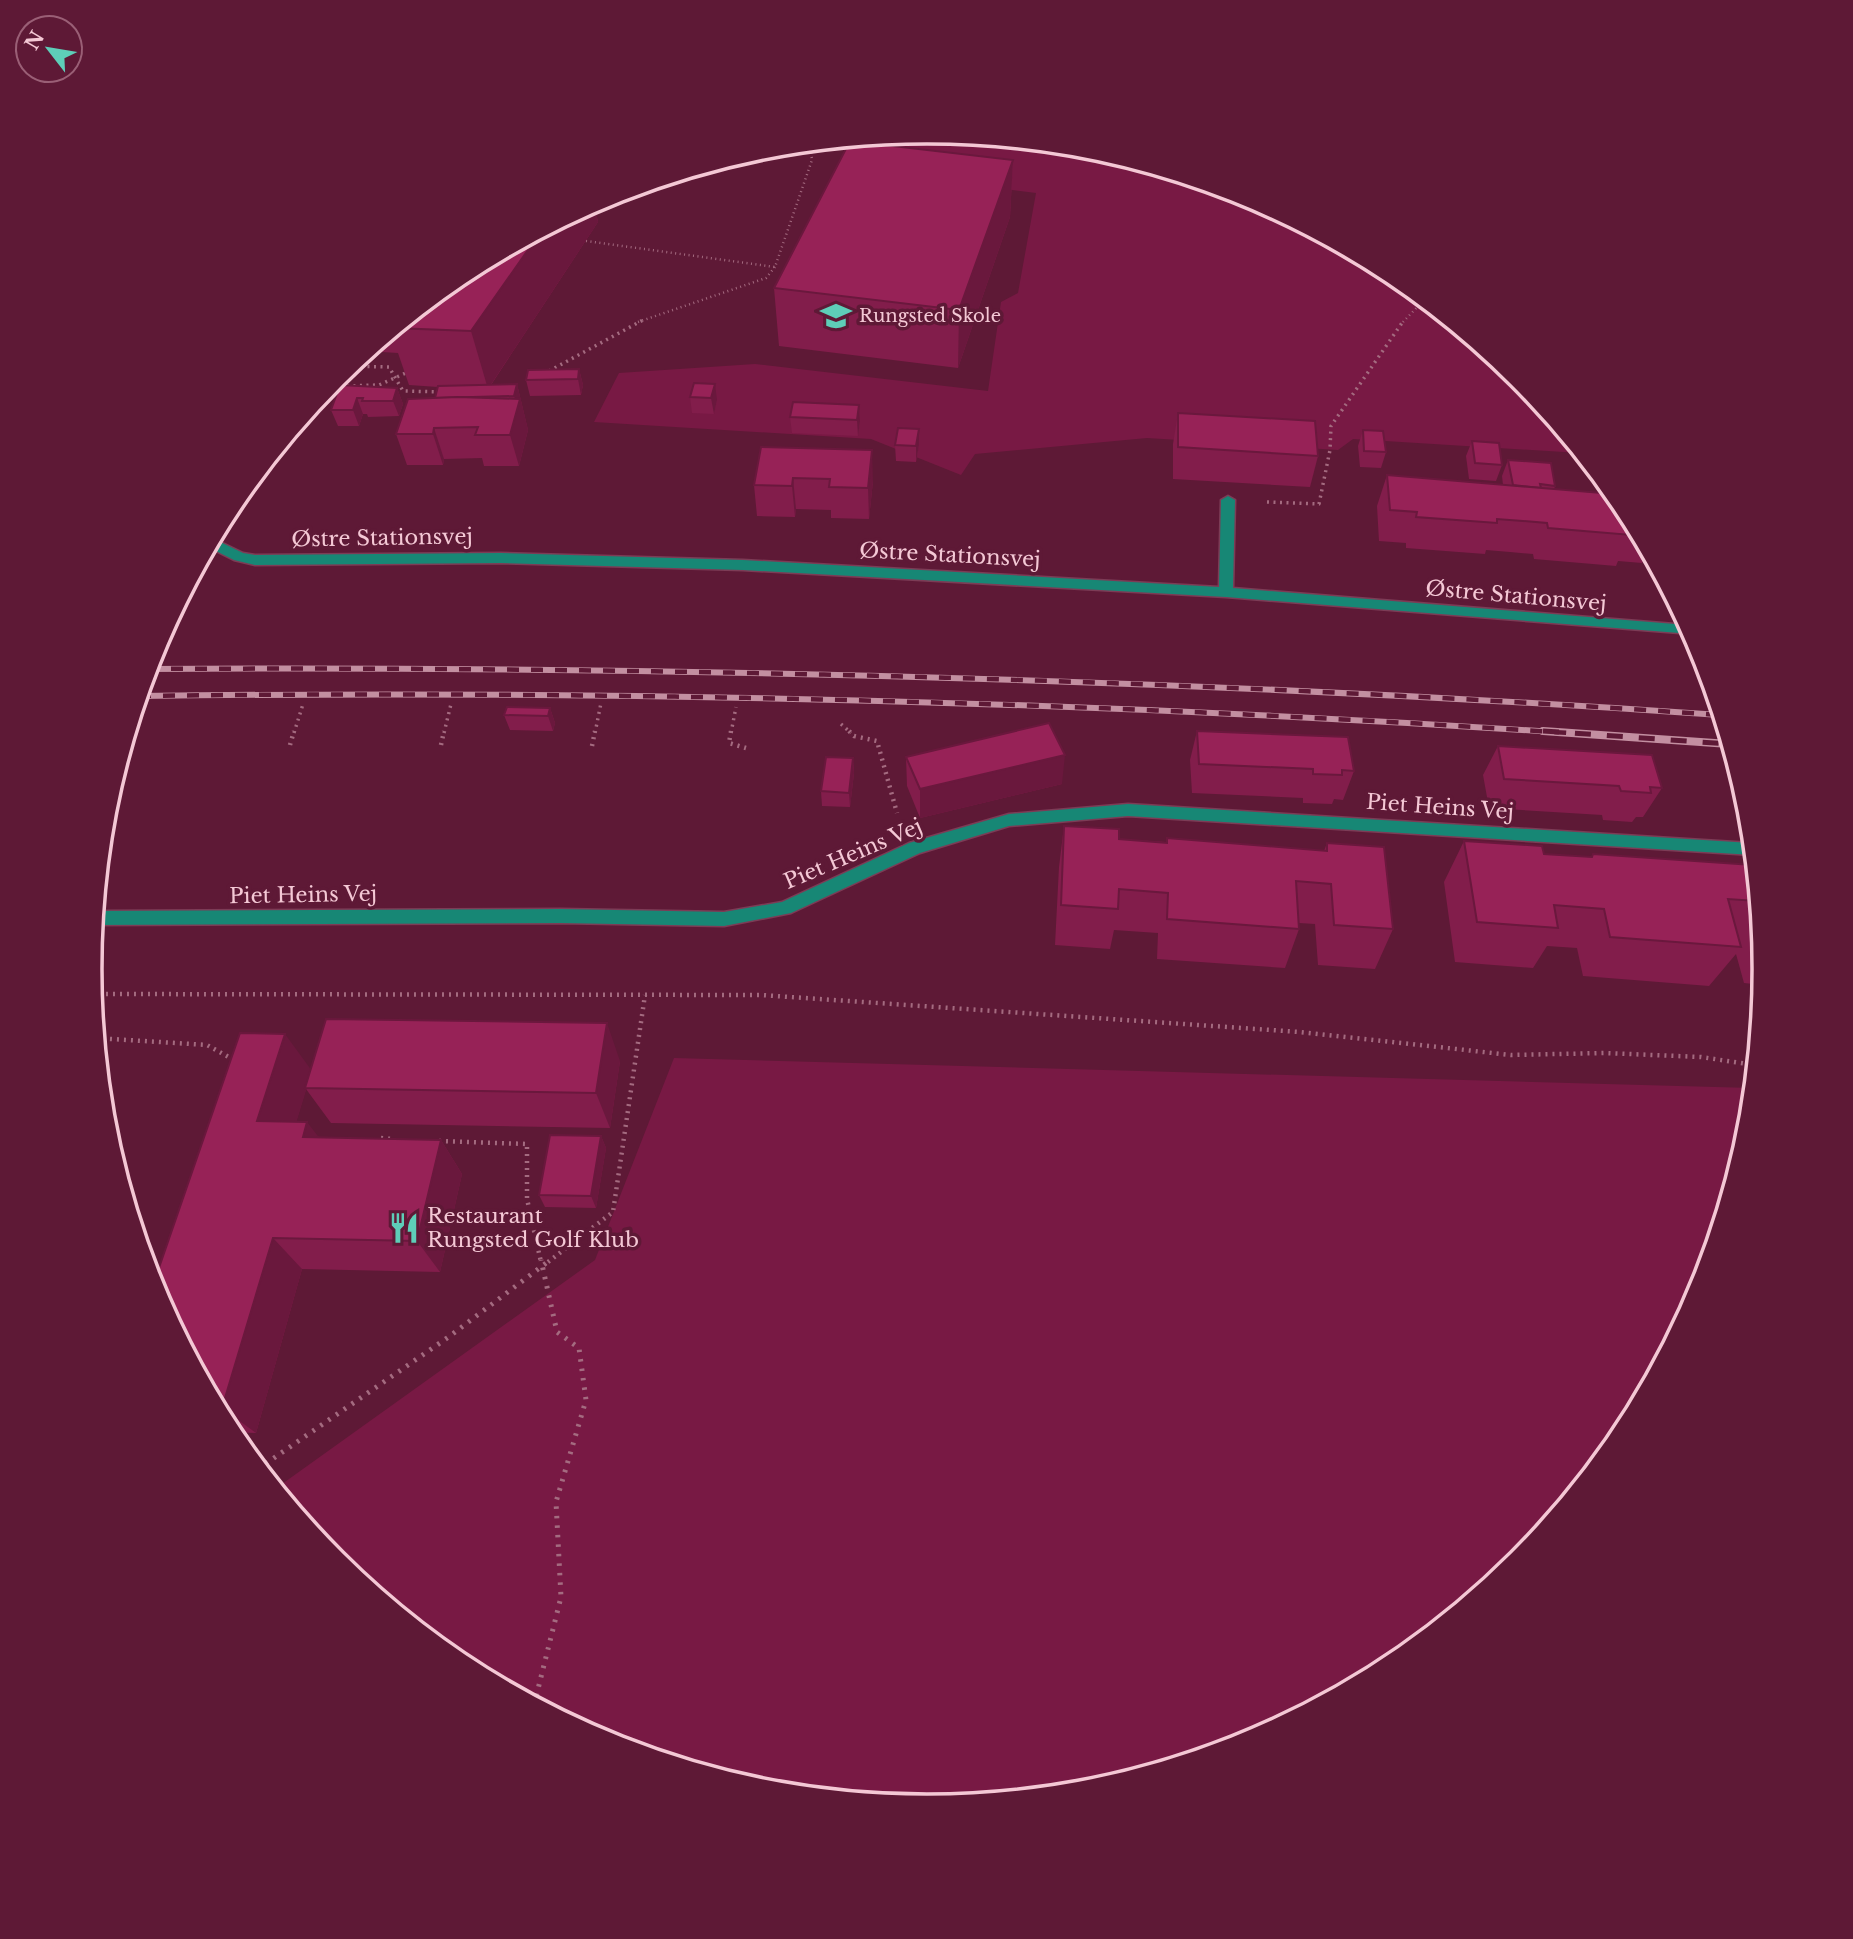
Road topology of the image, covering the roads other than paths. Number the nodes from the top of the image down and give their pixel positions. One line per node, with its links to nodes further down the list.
1 (1228, 500): 3 (street)
2 (219, 546): 3 (street, Østre Stationsvej)
3 (1226, 592): 4 (street, Østre Stationsvej)
4 (1677, 629)
5 (1742, 848): 6 (street, Piet Heins Vej)
6 (103, 918)

